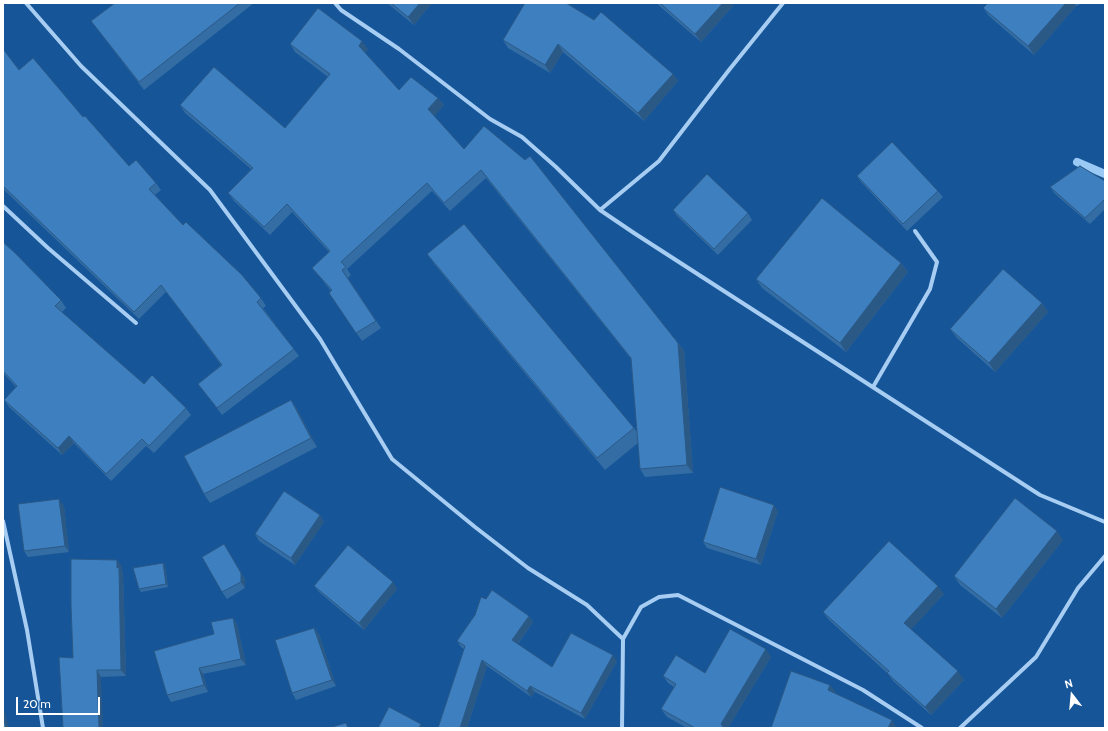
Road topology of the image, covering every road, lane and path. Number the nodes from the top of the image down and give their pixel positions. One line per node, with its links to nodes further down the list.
1 (26, 3): 12 (street)
2 (335, 3): 5 (street)
3 (783, 3): 5 (street)
4 (3, 206): 7 (street)
5 (600, 210): 8 (street)
6 (915, 231): 8 (street)
7 (136, 323)
8 (873, 387): 10 (street)
9 (3, 521): 13 (street)
10 (1105, 522)
11 (1105, 556): 16 (street)
12 (623, 639): 14 (street); 15 (street)
13 (43, 728)
14 (622, 728)
15 (922, 728)
16 (960, 728)

